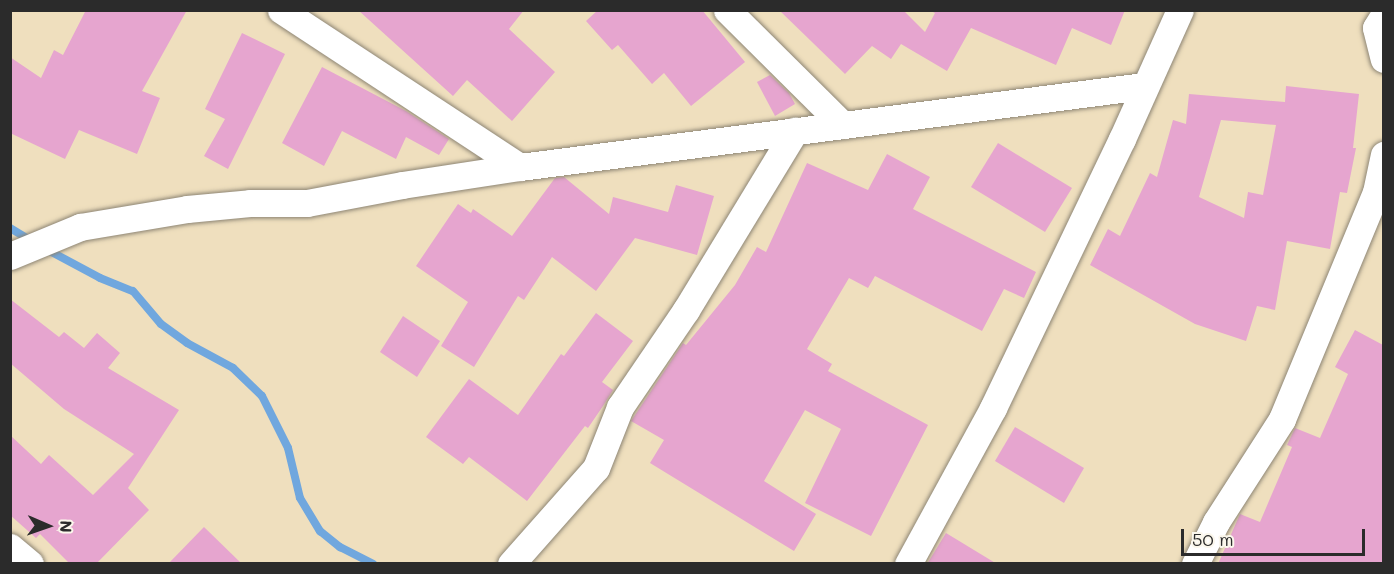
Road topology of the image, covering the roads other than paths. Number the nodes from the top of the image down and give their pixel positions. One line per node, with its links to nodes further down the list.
1 (281, 10): 10 (street)
2 (727, 10): 7 (street)
3 (1180, 10): 6 (street)
4 (1383, 15): 5 (street)
5 (1383, 59)
6 (1144, 86): 7 (street); 15 (street)
7 (843, 125): 8 (street)
8 (795, 131): 10 (street); 14 (street)
9 (1383, 155): 16 (street)
10 (520, 167): 11 (street)
11 (10, 256)
12 (10, 548): 13 (street)
13 (30, 564)
14 (511, 564)
15 (908, 564)
16 (1195, 564)

